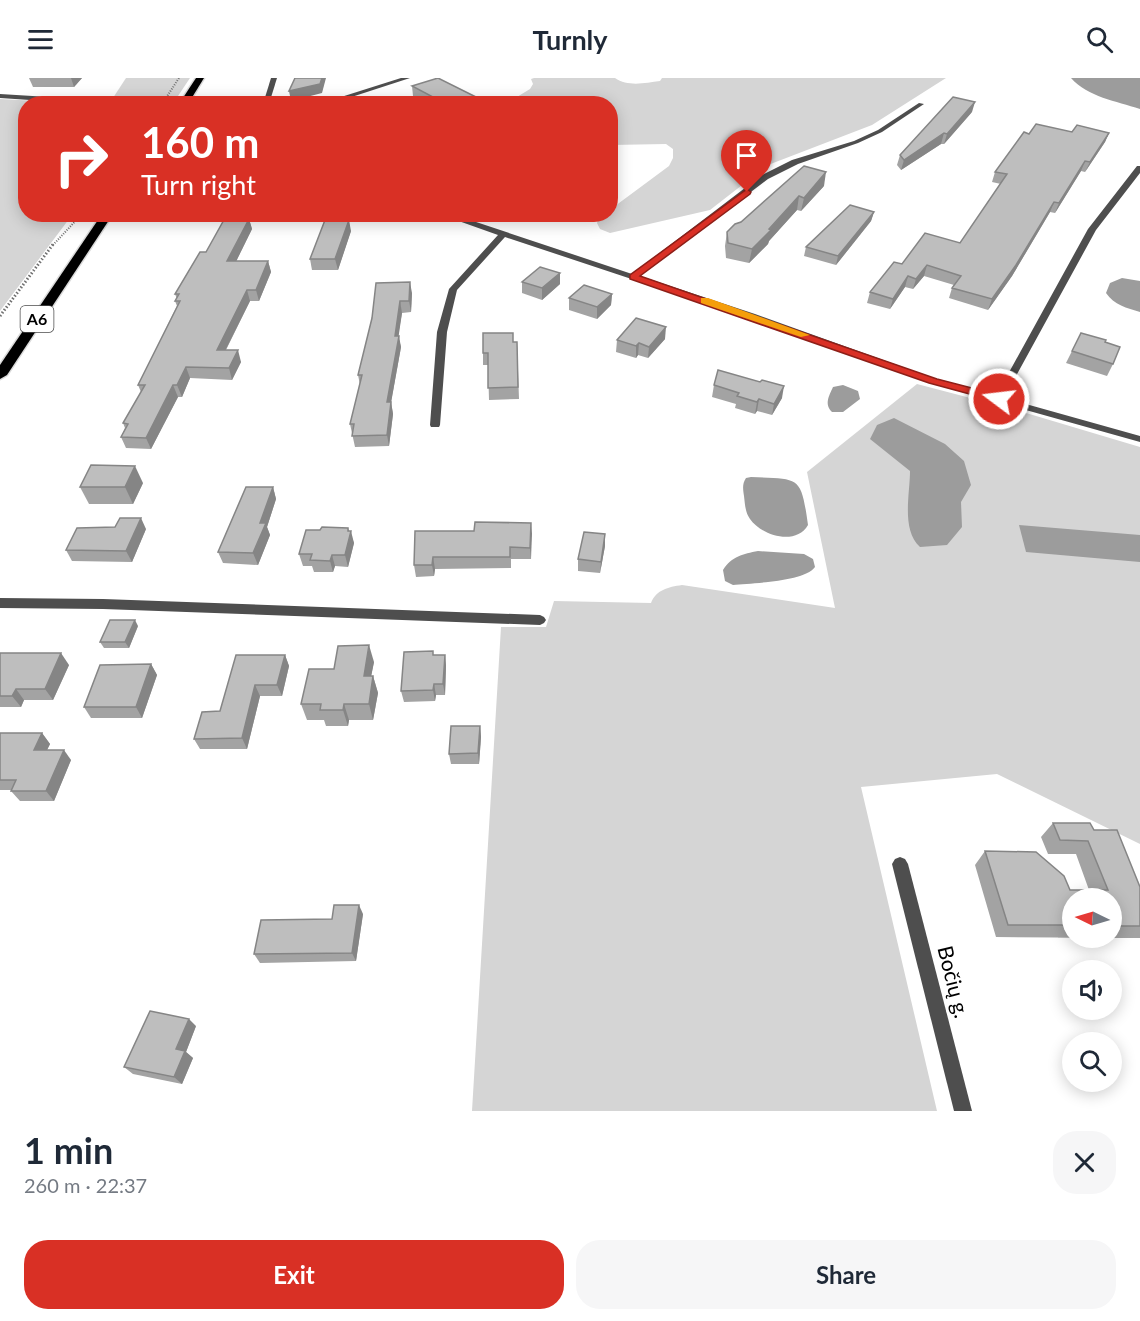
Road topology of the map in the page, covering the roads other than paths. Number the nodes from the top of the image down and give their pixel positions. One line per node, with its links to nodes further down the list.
1 (200, 78): 5 (highway)
2 (274, 78): 6 (street)
3 (407, 78): 7 (street)
4 (0, 96): 8 (street)
5 (188, 96)
6 (268, 96)
7 (348, 96)
8 (18, 97)
9 (921, 104): 14 (street)
10 (1140, 168): 16 (street)
11 (103, 222): 15 (highway, A6)
12 (468, 222): 13 (street)
13 (504, 233): 14 (street); 17 (street)
14 (633, 277): 16 (street)
15 (0, 375)
16 (999, 399): 18 (street)
17 (435, 425)
18 (1140, 439)
19 (0, 603): 20 (street)
20 (540, 620)
21 (900, 864): 22 (street, Bočių g.)
22 (963, 1111)

